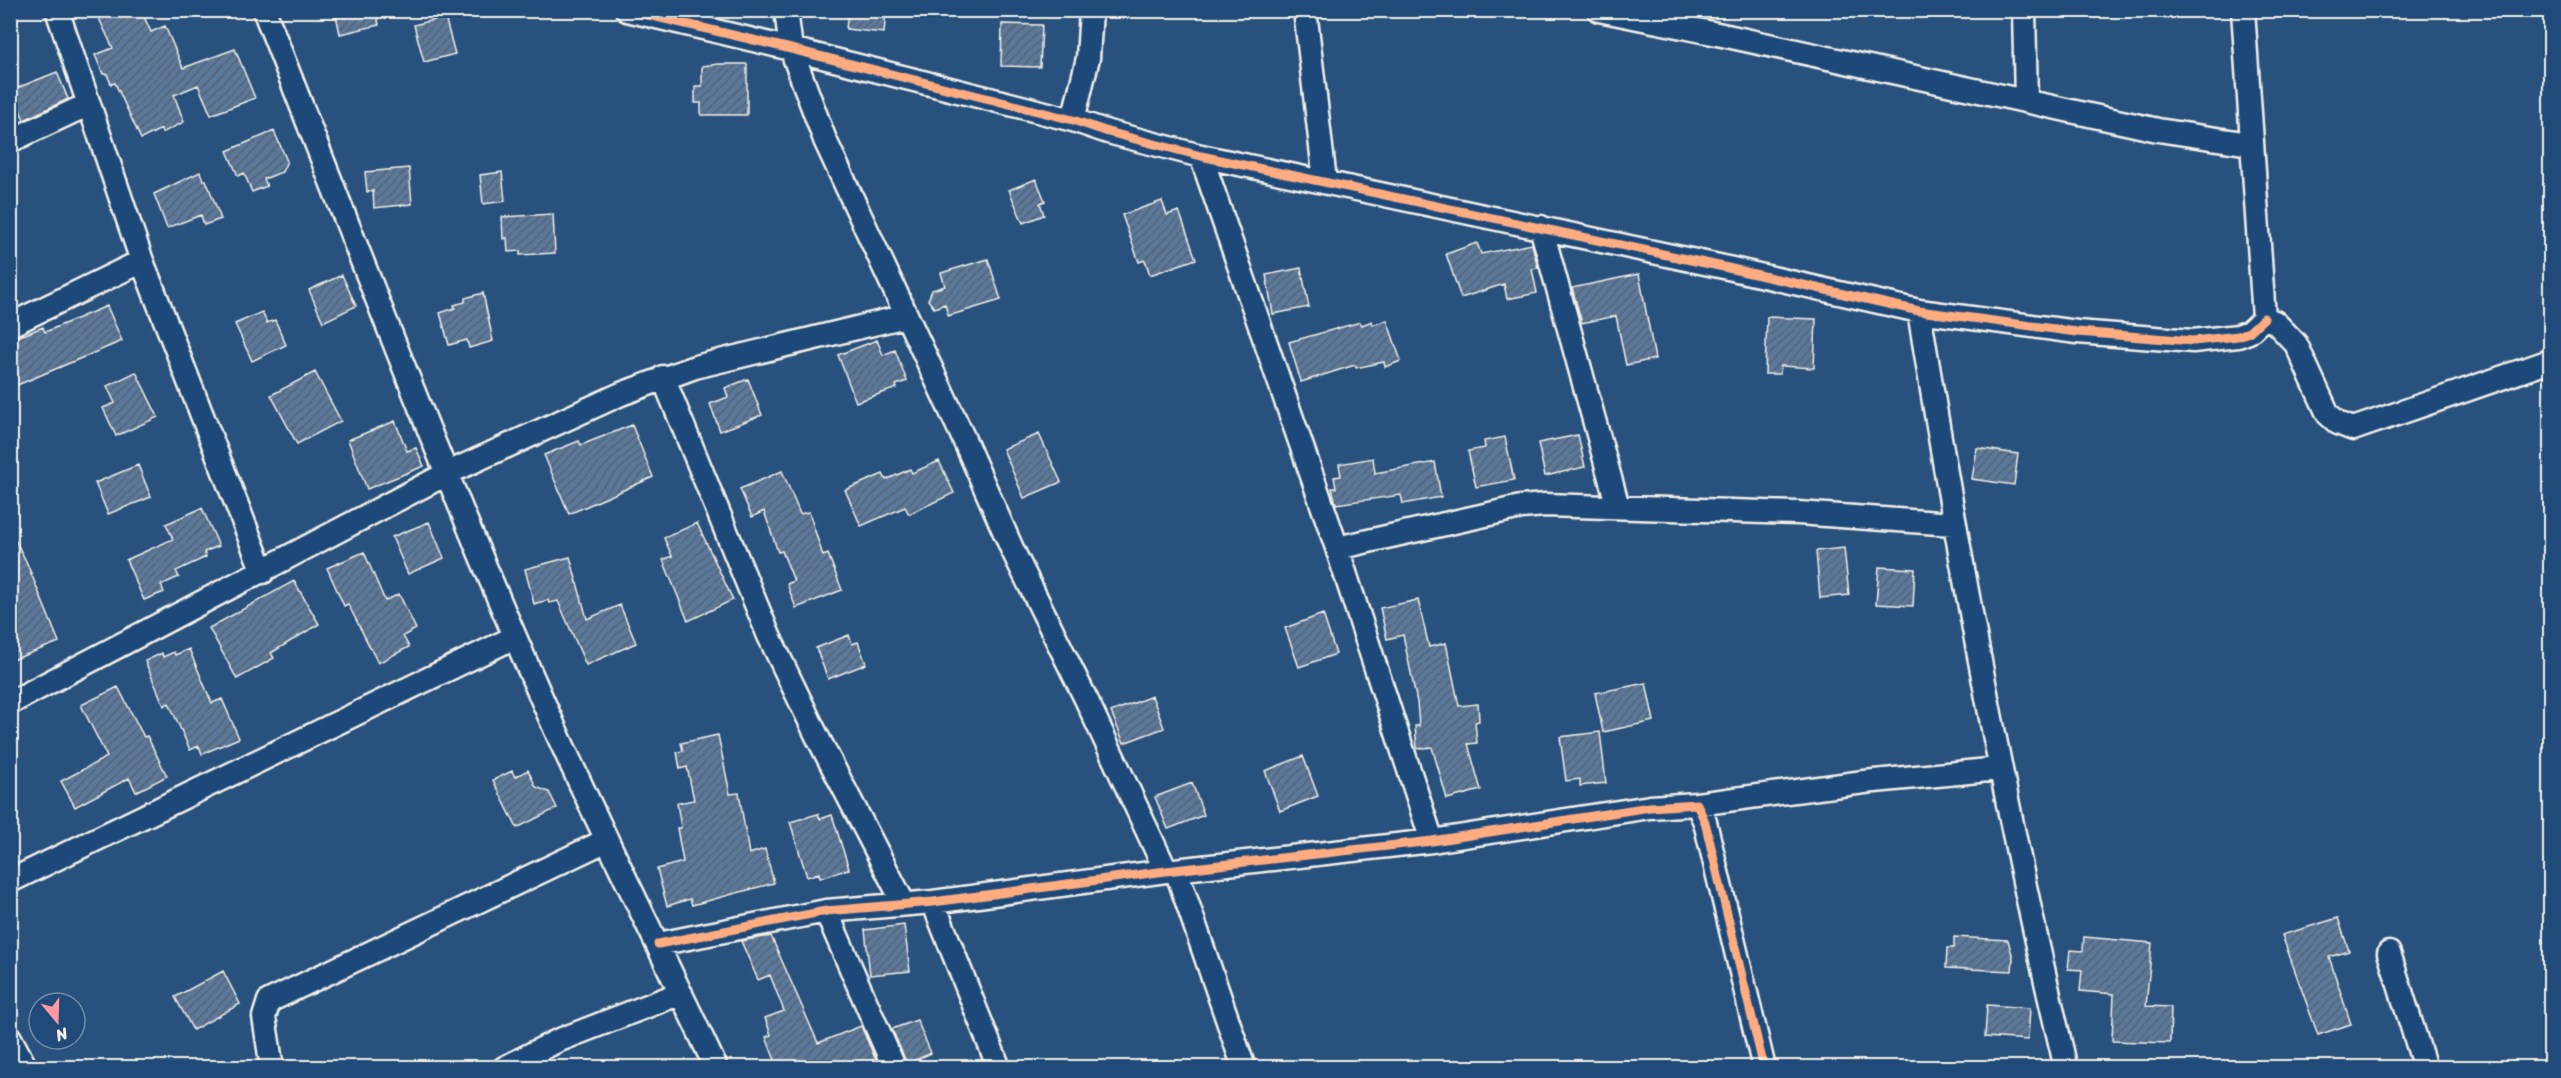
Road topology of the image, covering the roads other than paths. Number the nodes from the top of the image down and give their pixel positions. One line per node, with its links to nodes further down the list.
1 (57, 10): 12 (street)
2 (264, 10): 26 (street)
3 (627, 10): 10 (street)
4 (786, 10): 10 (street)
5 (1091, 10): 13 (street)
6 (1305, 10): 17 (street)
7 (1599, 10): 11 (street)
8 (2024, 10): 11 (street)
9 (2243, 10): 15 (street)
10 (791, 49): 13 (street); 21 (street)
11 (2026, 101): 15 (street)
12 (89, 104): 14 (street); 19 (street)
13 (1073, 120): 16 (street)
14 (10, 141)
15 (2250, 144): 22 (street)
16 (1201, 156): 17 (street); 29 (street)
17 (1324, 181): 18 (street)
18 (1541, 227): 20 (street); 27 (street)
19 (142, 261): 23 (street); 30 (street)
20 (1919, 311): 22 (street); 28 (street)
21 (906, 316): 25 (street); 37 (street)
22 (2264, 318): 24 (street)
23 (10, 325)
24 (2550, 361)
25 (663, 377): 26 (street); 40 (street)
26 (448, 473): 30 (street); 31 (street)
27 (1618, 507): 28 (street); 29 (street)
28 (1953, 524): 33 (street)
29 (1337, 548): 36 (street)
30 (263, 572): 32 (street)
31 (515, 637): 35 (street); 38 (street)
32 (10, 703)
33 (1999, 770): 34 (street); 54 (street)
34 (1697, 804): 36 (street); 53 (street)
35 (607, 840): 42 (street); 48 (street)
36 (1432, 840): 37 (street)
37 (1171, 870): 39 (street); 52 (street)
38 (10, 881)
39 (933, 902): 40 (street); 51 (street)
40 (904, 904): 41 (street)
41 (826, 911): 42 (street); 46 (street)
42 (658, 944): 44 (street)
43 (2389, 953): 55 (street)
44 (681, 993): 49 (street); 50 (street)
45 (10, 1038): 47 (street)
46 (894, 1067)
47 (26, 1068)
48 (272, 1068)
49 (504, 1068)
50 (716, 1068)
51 (999, 1068)
52 (1244, 1068)
53 (1764, 1068)
54 (2066, 1068)
55 (2425, 1068)

